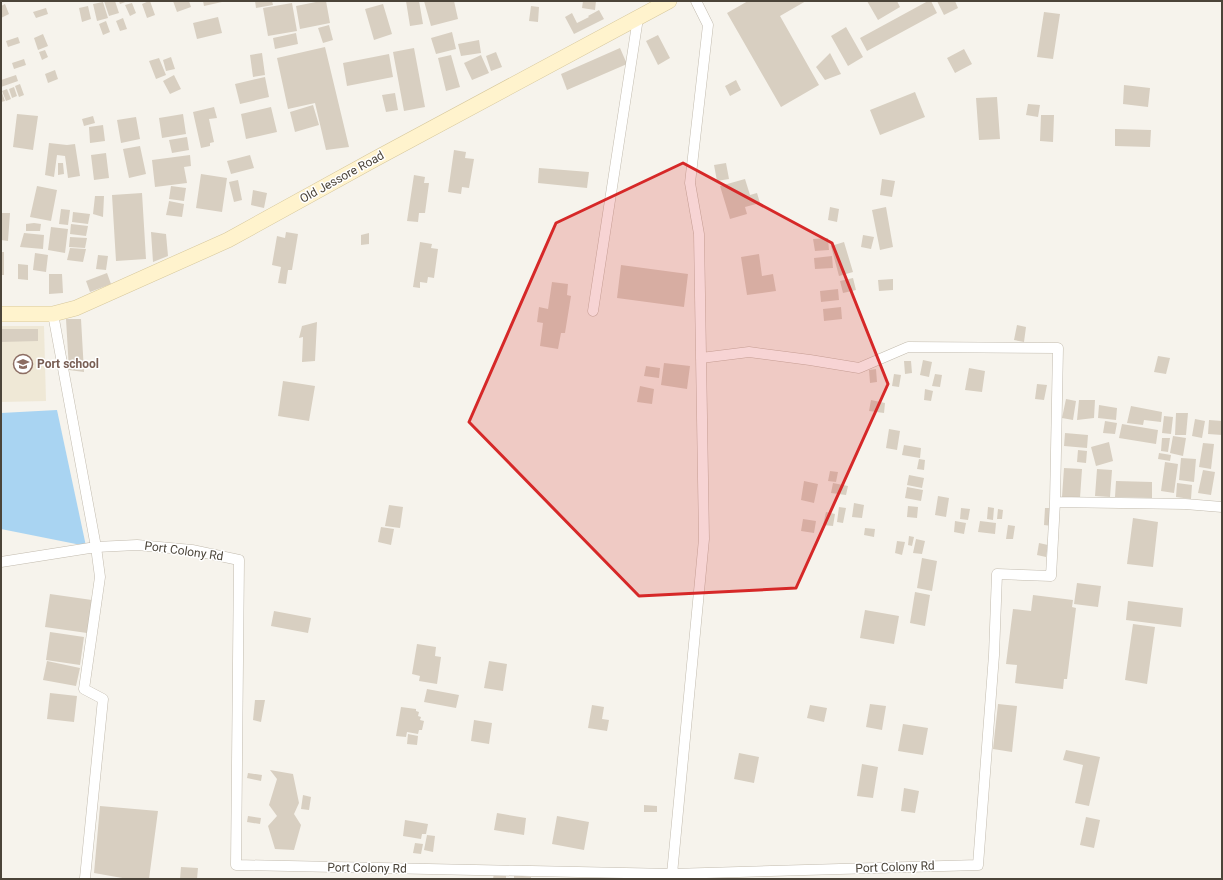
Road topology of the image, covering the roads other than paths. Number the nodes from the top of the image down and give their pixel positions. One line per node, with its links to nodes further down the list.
1 (669, 1): 3 (main road, Old Jessore Road)
2 (696, 1): 7 (street)
3 (638, 18): 4 (street); 6 (main road, Old Jessore Road)
4 (593, 311)
5 (1, 314): 6 (main road, Old Jessore Road)
6 (53, 314): 10 (street)
7 (701, 358): 8 (street); 12 (street)
8 (1055, 502): 9 (street); 12 (street, Port Colony Rd)
9 (1222, 507)
10 (96, 547): 11 (street, Port Colony Rd); 12 (street, Port Colony Rd); 13 (street)
11 (1, 562)
12 (672, 874)
13 (85, 878)

